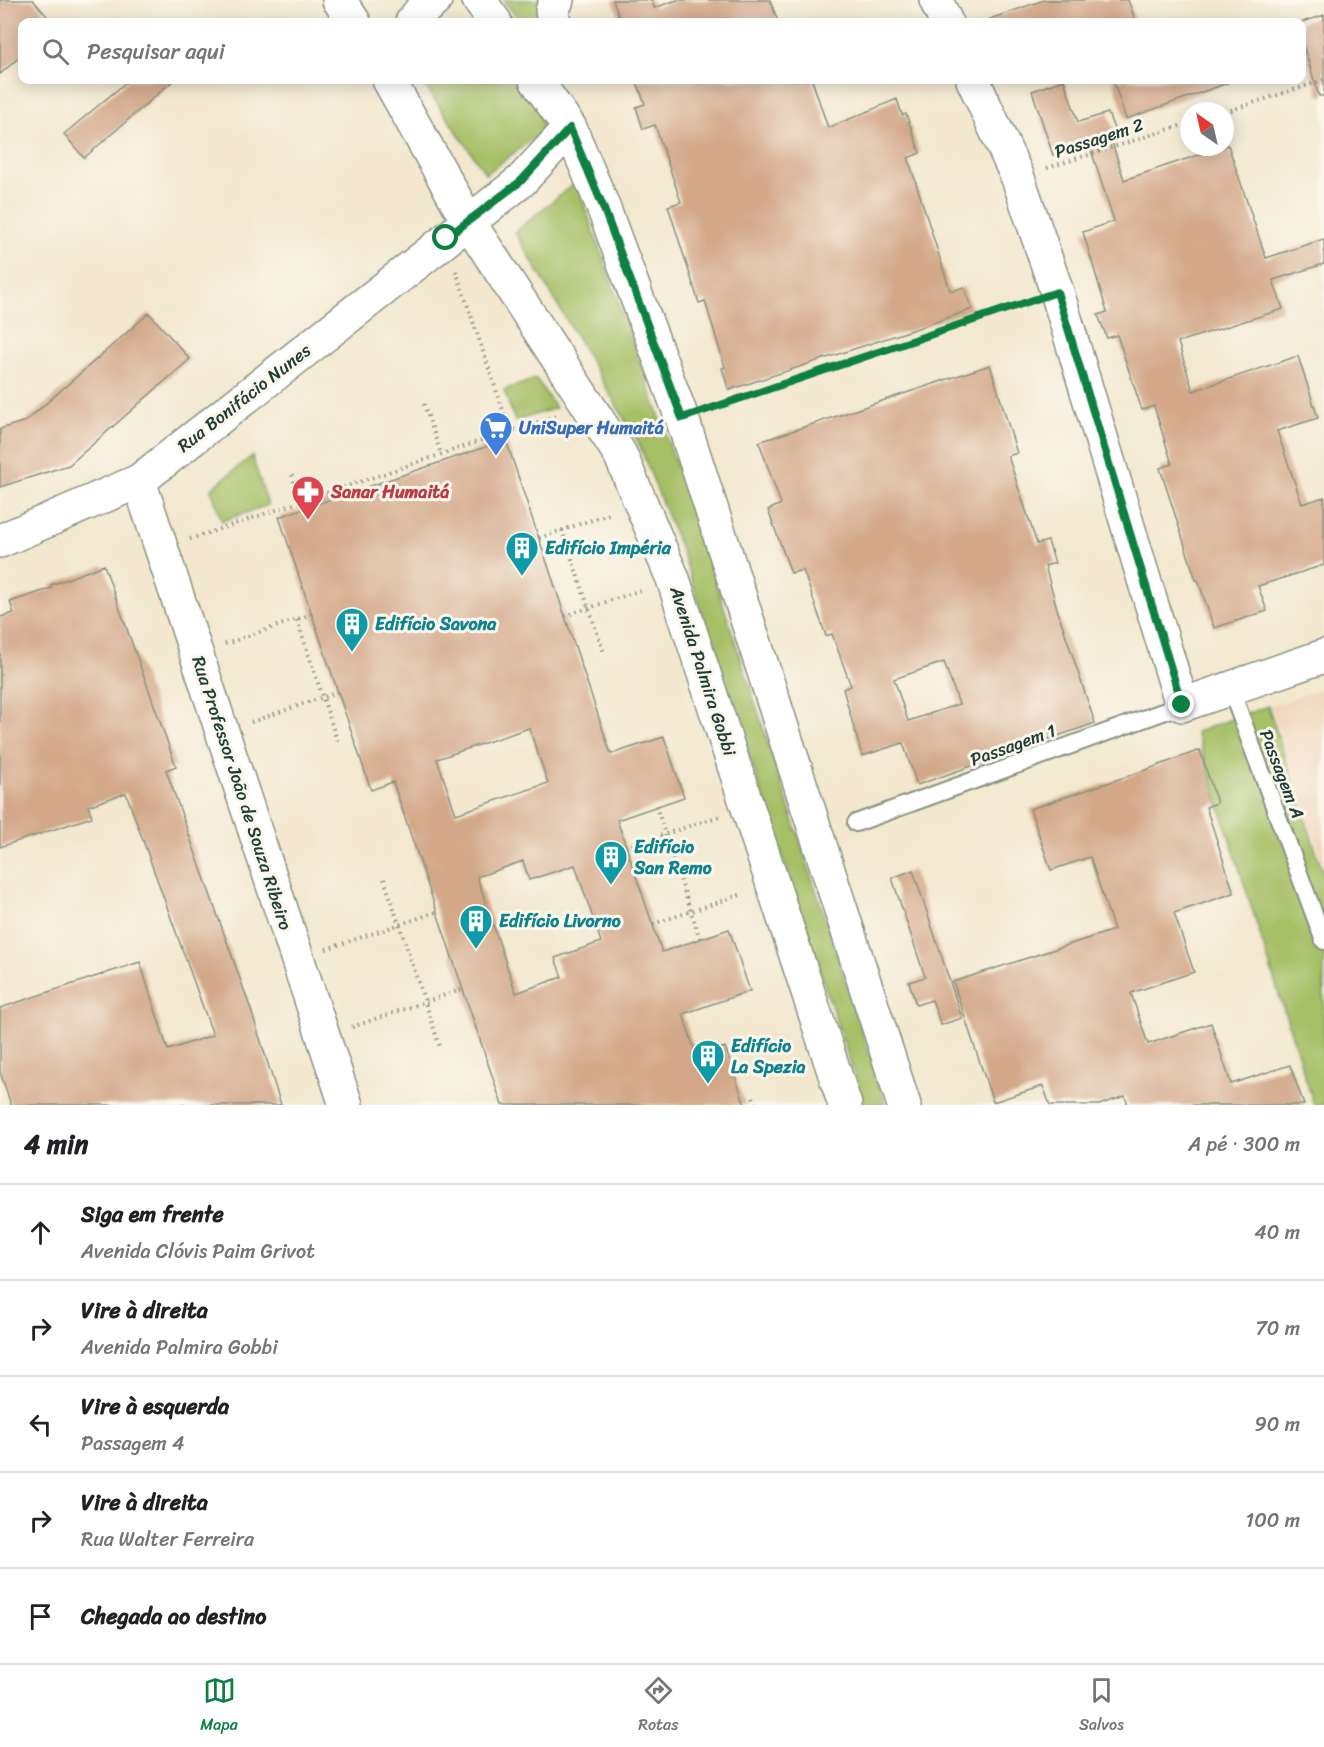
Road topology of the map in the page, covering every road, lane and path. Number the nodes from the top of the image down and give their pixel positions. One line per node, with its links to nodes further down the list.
1 (339, 0): 6 (street)
2 (435, 0): 7 (street)
3 (479, 0): 8 (street)
4 (557, 0): 9 (street)
5 (936, 0): 10 (street)
6 (351, 18)
7 (415, 18)
8 (492, 18)
9 (553, 18)
10 (944, 18)
11 (1324, 80): 16 (path)
12 (391, 84): 20 (street, Avenida Palmira Gobbi)
13 (539, 84): 18 (street)
14 (564, 84): 18 (street)
15 (975, 84): 19 (street)
16 (1234, 109)
17 (1180, 126): 19 (path, Passagem 2)
18 (570, 128): 20 (street, Rua Bonifácio Nunes); 24 (street)
19 (1018, 178): 21 (street)
20 (457, 230): 23 (street, Avenida Palmira Gobbi); 25 (path); 28 (street, Rua Bonifácio Nunes)
21 (1057, 292): 24 (path); 46 (street)
22 (424, 404): 26 (path)
23 (588, 405): 25 (path); 70 (street, Avenida Palmira Gobbi)
24 (682, 418): 71 (street)
25 (510, 431): 26 (path)
26 (441, 454): 29 (path)
27 (292, 475): 29 (path)
28 (139, 481): 33 (street, Rua Bonifácio Nunes); 34 (street, Rua Professor João de Souza Ribeiro)
29 (301, 502): 34 (path)
30 (610, 513): 31 (path)
31 (562, 530): 32 (path); 36 (path)
32 (539, 538)
33 (0, 541)
34 (161, 549): 41 (street, Rua Professor João de Souza Ribeiro)
35 (636, 591): 36 (path)
36 (588, 607): 38 (path); 40 (path)
37 (312, 614): 39 (path)
38 (565, 615)
39 (297, 620): 41 (path); 45 (path)
40 (604, 653)
41 (196, 654): 47 (street, Rua Professor João de Souza Ribeiro)
42 (1324, 656): 43 (street)
43 (1230, 687): 46 (street); 61 (lane, Passagem A)
44 (338, 692): 45 (path)
45 (323, 698): 47 (path); 48 (path)
46 (1182, 705): 51 (lane, Passagem 1)
47 (222, 732): 62 (street, Rua Professor João de Souza Ribeiro)
48 (338, 743)
49 (656, 806): 52 (path)
50 (713, 818): 52 (path)
51 (856, 823)
52 (665, 835): 53 (path); 57 (path)
53 (626, 847)
54 (384, 879): 59 (path)
55 (739, 895): 57 (path)
56 (437, 912): 59 (path)
57 (691, 912): 58 (path); 60 (path)
58 (653, 924)
59 (399, 925): 62 (path); 64 (path)
60 (700, 939)
61 (1324, 941)
62 (297, 959): 65 (street, Rua Professor João de Souza Ribeiro)
63 (463, 989): 64 (path)
64 (425, 1002): 65 (path); 66 (path)
65 (323, 1036): 68 (street, Rua Professor João de Souza Ribeiro)
66 (440, 1047)
67 (753, 1097): 69 (path)
68 (346, 1105)
69 (756, 1105)
70 (845, 1105)
71 (904, 1105)

